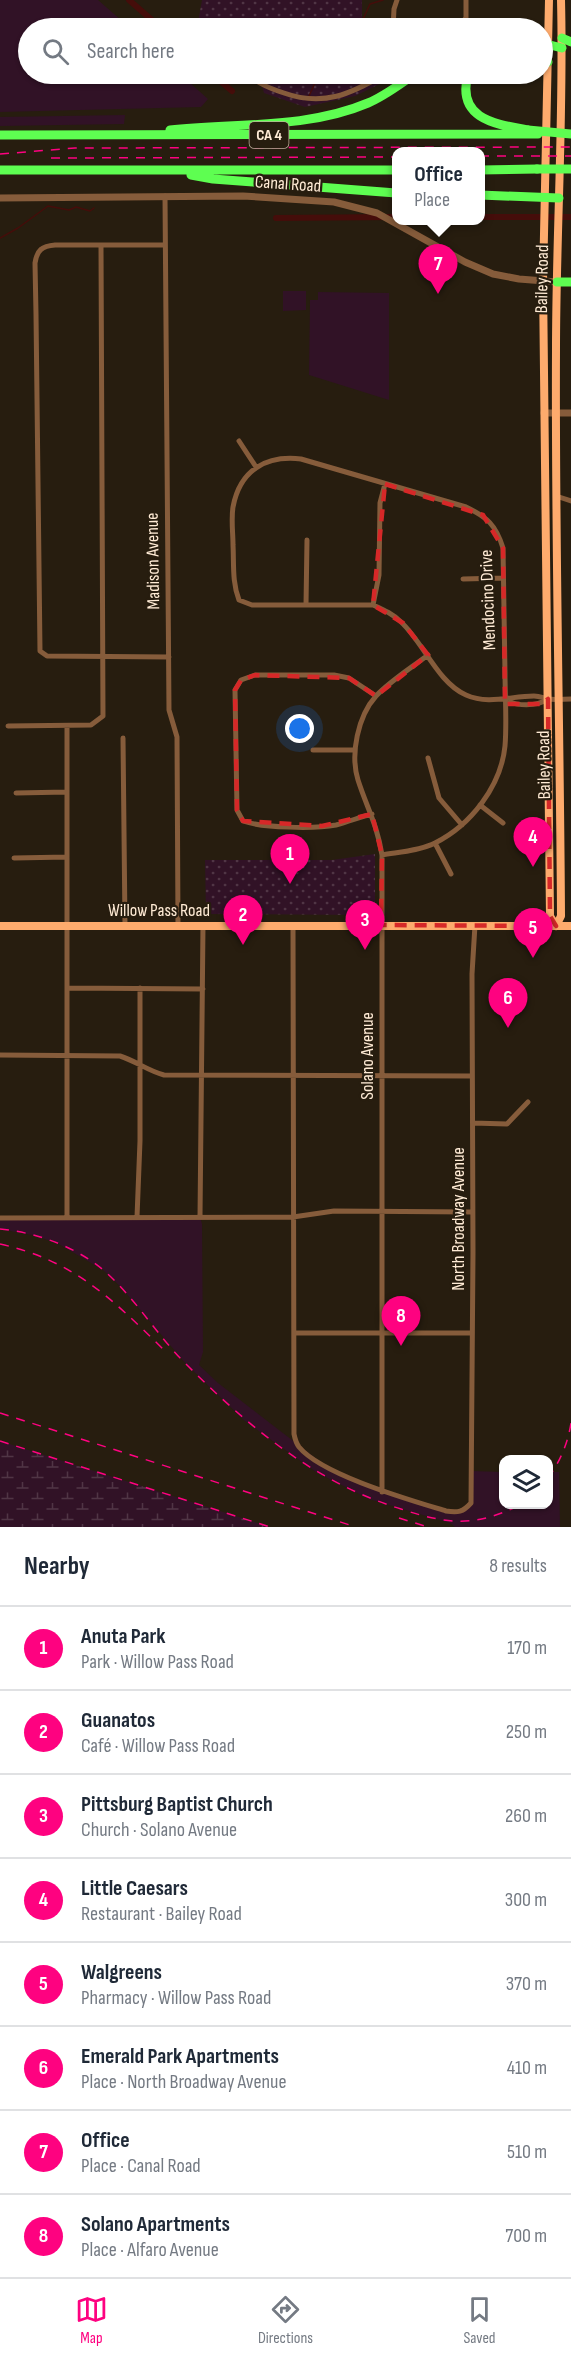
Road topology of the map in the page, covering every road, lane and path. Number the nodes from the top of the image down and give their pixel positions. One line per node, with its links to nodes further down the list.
1 (397, 0): 5 (street)
2 (466, 0): 6 (street)
3 (549, 0): 7 (main road, Bailey Road)
4 (561, 0): 8 (main road, Bailey Road)
5 (394, 18)
6 (466, 18)
7 (547, 18)
8 (565, 42): 27 (main road, Bailey Road)
9 (260, 84): 10 (street)
10 (367, 84)
11 (401, 84): 16 (highway)
12 (467, 84): 14 (highway, bridge)
13 (545, 84): 26 (main road, Bailey Road)
14 (571, 134): 16 (highway, CA 4, bridge)
15 (0, 135): 16 (highway, CA 4)
16 (117, 135)
17 (571, 169): 20 (highway, bridge)
18 (168, 170): 19 (highway, CA 4); 21 (highway, CA 4); 22 (highway)
19 (392, 170)
20 (485, 170)
21 (0, 171)
22 (392, 193)
23 (485, 195): 26 (highway)
24 (165, 196): 25 (street, Canal Road); 28 (street, Canal Road); 30 (street, Madison Avenue)
25 (0, 198)
26 (544, 198): 27 (highway); 32 (main road, Bailey Road)
27 (559, 198): 33 (main road, Bailey Road)
28 (392, 221)
29 (399, 225): 32 (street, Canal Road)
30 (165, 245): 31 (street); 50 (street, Madison Avenue)
31 (100, 246): 49 (street); 49 (street)
32 (543, 281): 33 (street, Canal Road); 36 (main road, Bailey Road)
33 (556, 282): 34 (highway); 37 (main road, Bailey Road)
34 (571, 282)
35 (571, 413): 37 (street)
36 (544, 414): 37 (street); 52 (main road, Bailey Road)
37 (556, 414): 41 (main road, Bailey Road)
38 (239, 441): 39 (street)
39 (256, 467): 40 (street, Mendocino Drive); 46 (street)
40 (385, 484): 44 (street, Mendocino Drive); 47 (street)
41 (556, 496): 42 (street); 53 (main road, Bailey Road)
42 (571, 501)
43 (307, 540): 46 (street)
44 (503, 578): 45 (street); 55 (street, Mendocino Drive)
45 (463, 579)
46 (306, 604): 47 (street)
47 (373, 605): 48 (street)
48 (428, 655): 51 (street, Solano Avenue); 55 (street)
49 (103, 657): 50 (street); 57 (street)
50 (169, 657): 74 (street, Madison Avenue)
51 (376, 696): 60 (street, Solano Avenue); 65 (street)
52 (548, 699): 53 (street); 55 (street); 81 (main road, Bailey Road)
53 (558, 699): 54 (street); 81 (main road, Bailey Road)
54 (571, 699)
55 (505, 700): 64 (street, Mendocino Drive)
56 (8, 726): 57 (street)
57 (67, 726): 62 (street)
58 (123, 738): 73 (street)
59 (313, 750): 60 (street)
60 (355, 750): 65 (street, Solano Avenue)
61 (428, 758): 67 (street)
62 (67, 792): 63 (street); 70 (street)
63 (16, 793)
64 (480, 805): 66 (street); 67 (street, Mendocino Drive)
65 (372, 814): 69 (street, Solano Avenue)
66 (503, 823)
67 (462, 825): 68 (street, Mendocino Drive)
68 (435, 843): 69 (street, Mendocino Drive); 72 (street)
69 (382, 855): 77 (street, Solano Avenue)
70 (67, 857): 71 (street); 79 (street)
71 (14, 858)
72 (451, 874)
73 (125, 925): 74 (main road, Willow Pass Road); 79 (main road, Willow Pass Road)
74 (178, 925): 75 (main road, Willow Pass Road)
75 (203, 925): 76 (main road, Willow Pass Road); 85 (street)
76 (293, 925): 77 (main road, Willow Pass Road); 90 (street)
77 (381, 925): 80 (main road, Willow Pass Road); 91 (street, Solano Avenue)
78 (0, 926): 79 (main road, Willow Pass Road)
79 (68, 926): 83 (street)
80 (475, 926): 81 (main road, Willow Pass Road); 92 (street, North Broadway Avenue)
81 (556, 926): 82 (main road, Willow Pass Road)
82 (571, 926)
83 (68, 988): 84 (street); 87 (street)
84 (140, 988): 85 (street); 88 (street)
85 (203, 989): 89 (street)
86 (0, 1055): 87 (street)
87 (67, 1055): 88 (street); 101 (street)
88 (140, 1064): 89 (street); 97 (street)
89 (203, 1076): 90 (street); 98 (street)
90 (293, 1076): 91 (street); 99 (street)
91 (382, 1076): 92 (street); 95 (street, Solano Avenue)
92 (472, 1076): 94 (street, North Broadway Avenue)
93 (528, 1102): 94 (street)
94 (473, 1123): 96 (street, North Broadway Avenue)
95 (382, 1212): 96 (street); 99 (street); 103 (street, Solano Avenue)
96 (472, 1212): 104 (street, North Broadway Avenue)
97 (137, 1217): 98 (street); 101 (street)
98 (200, 1217): 99 (street)
99 (293, 1217): 102 (street)
100 (0, 1218): 101 (street)
101 (67, 1218)
102 (294, 1333): 103 (street); 105 (street)
103 (382, 1333): 104 (street); 105 (street, Solano Avenue)
104 (472, 1333): 105 (street, North Broadway Avenue)
105 (382, 1492)

